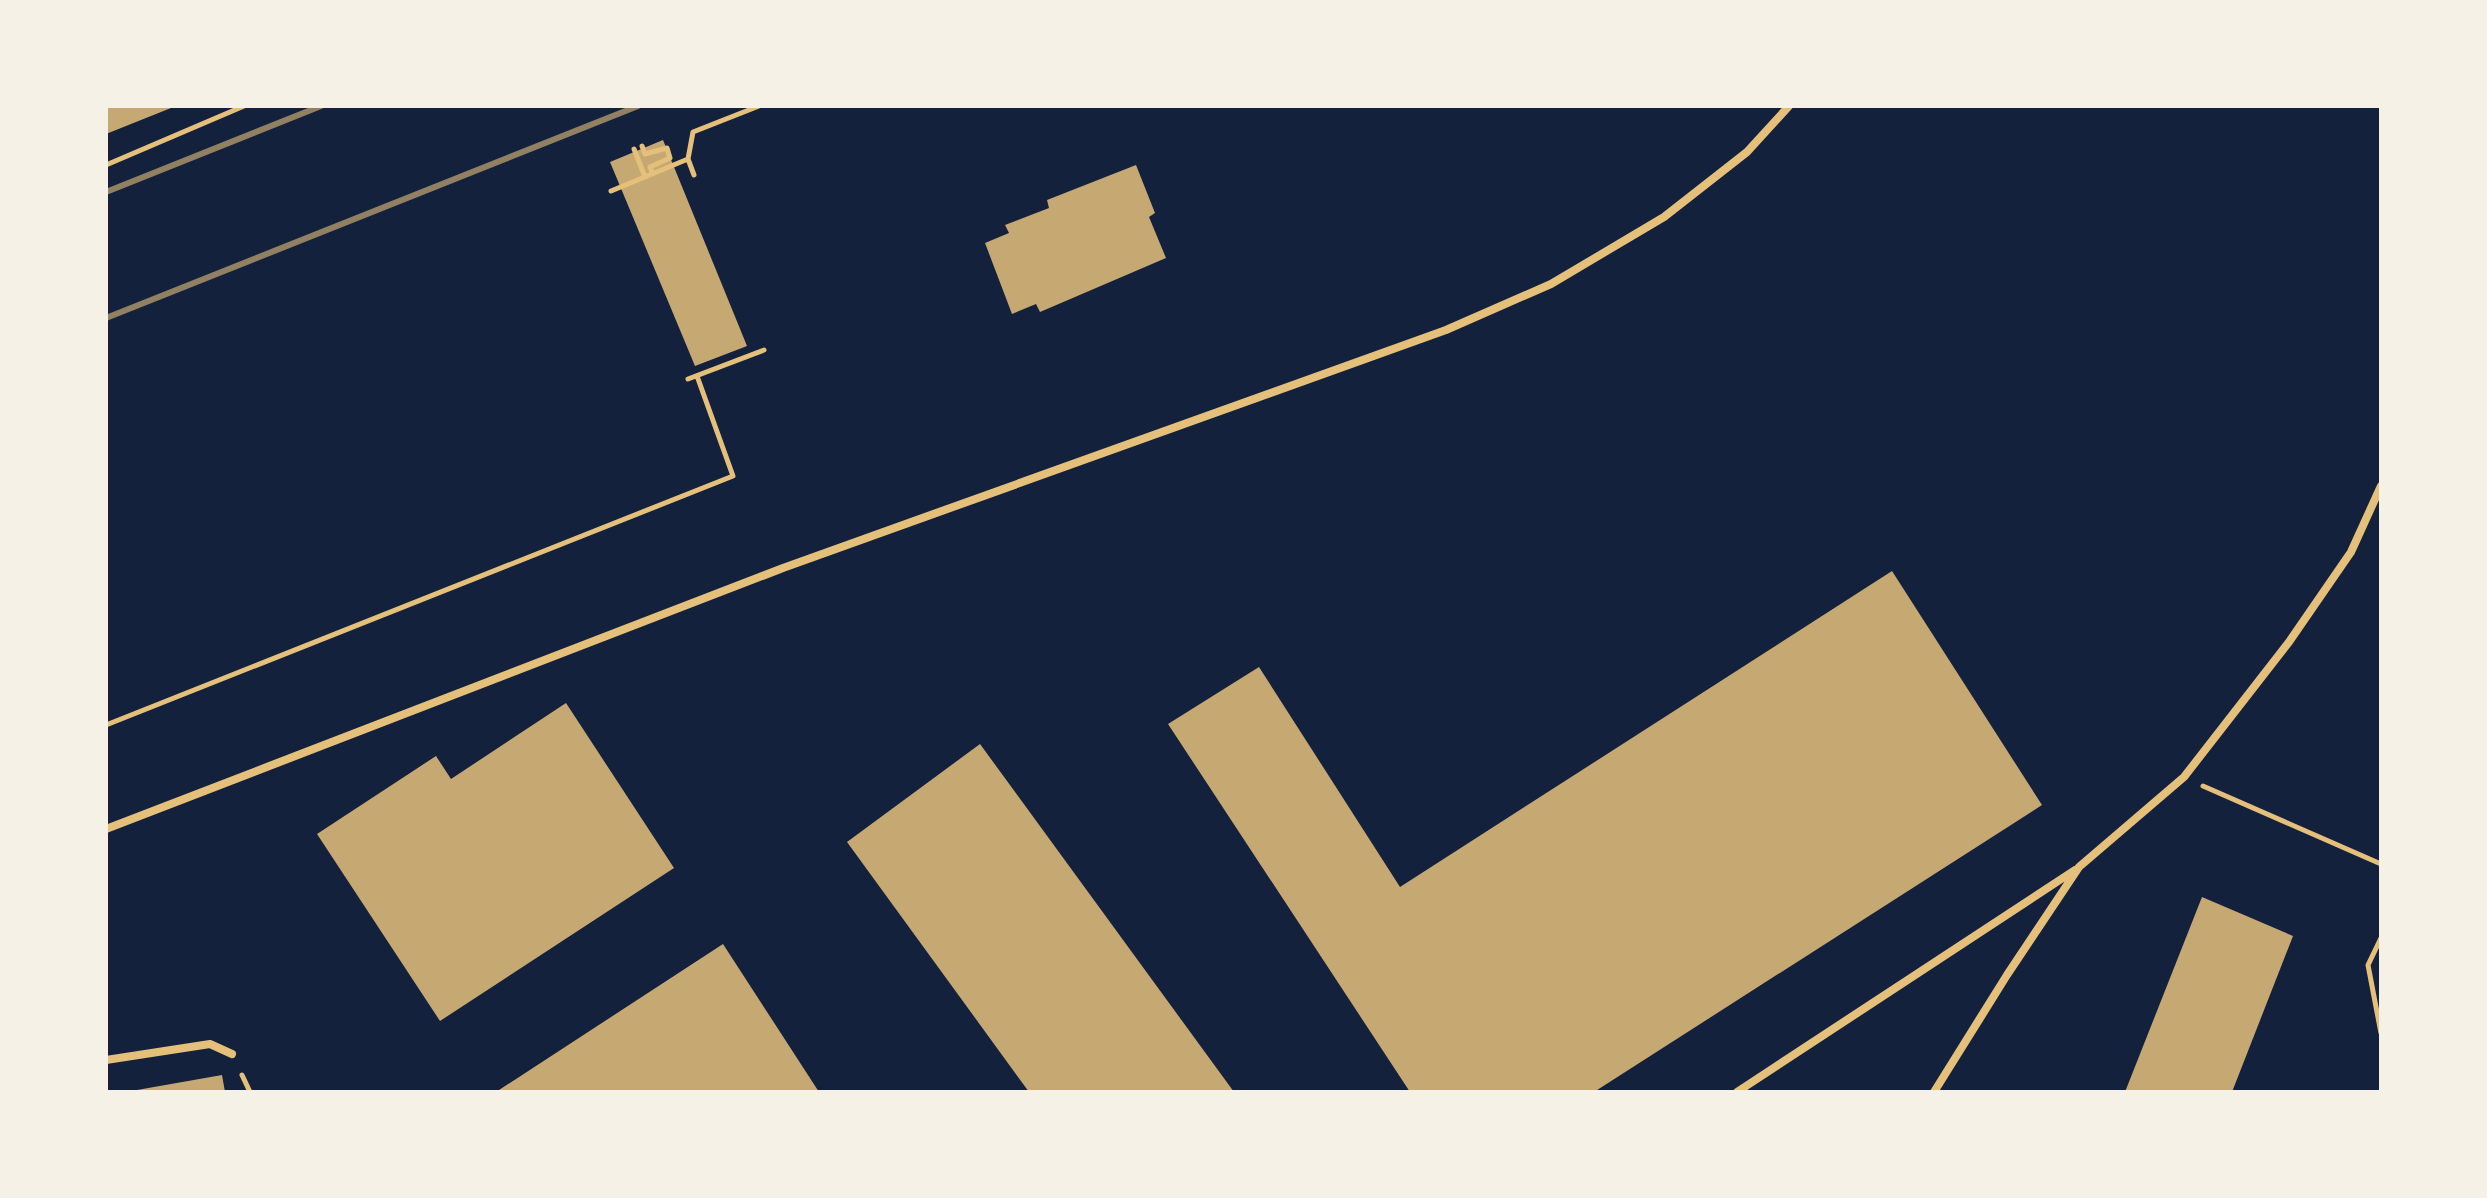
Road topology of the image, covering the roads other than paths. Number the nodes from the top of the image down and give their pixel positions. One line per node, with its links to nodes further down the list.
1 (1789, 106): 3 (street)
2 (2381, 486): 4 (street)
3 (106, 829)
4 (2079, 867): 7 (street); 8 (street)
5 (232, 1054): 6 (street)
6 (106, 1060)
7 (1737, 1092)
8 (1934, 1092)

